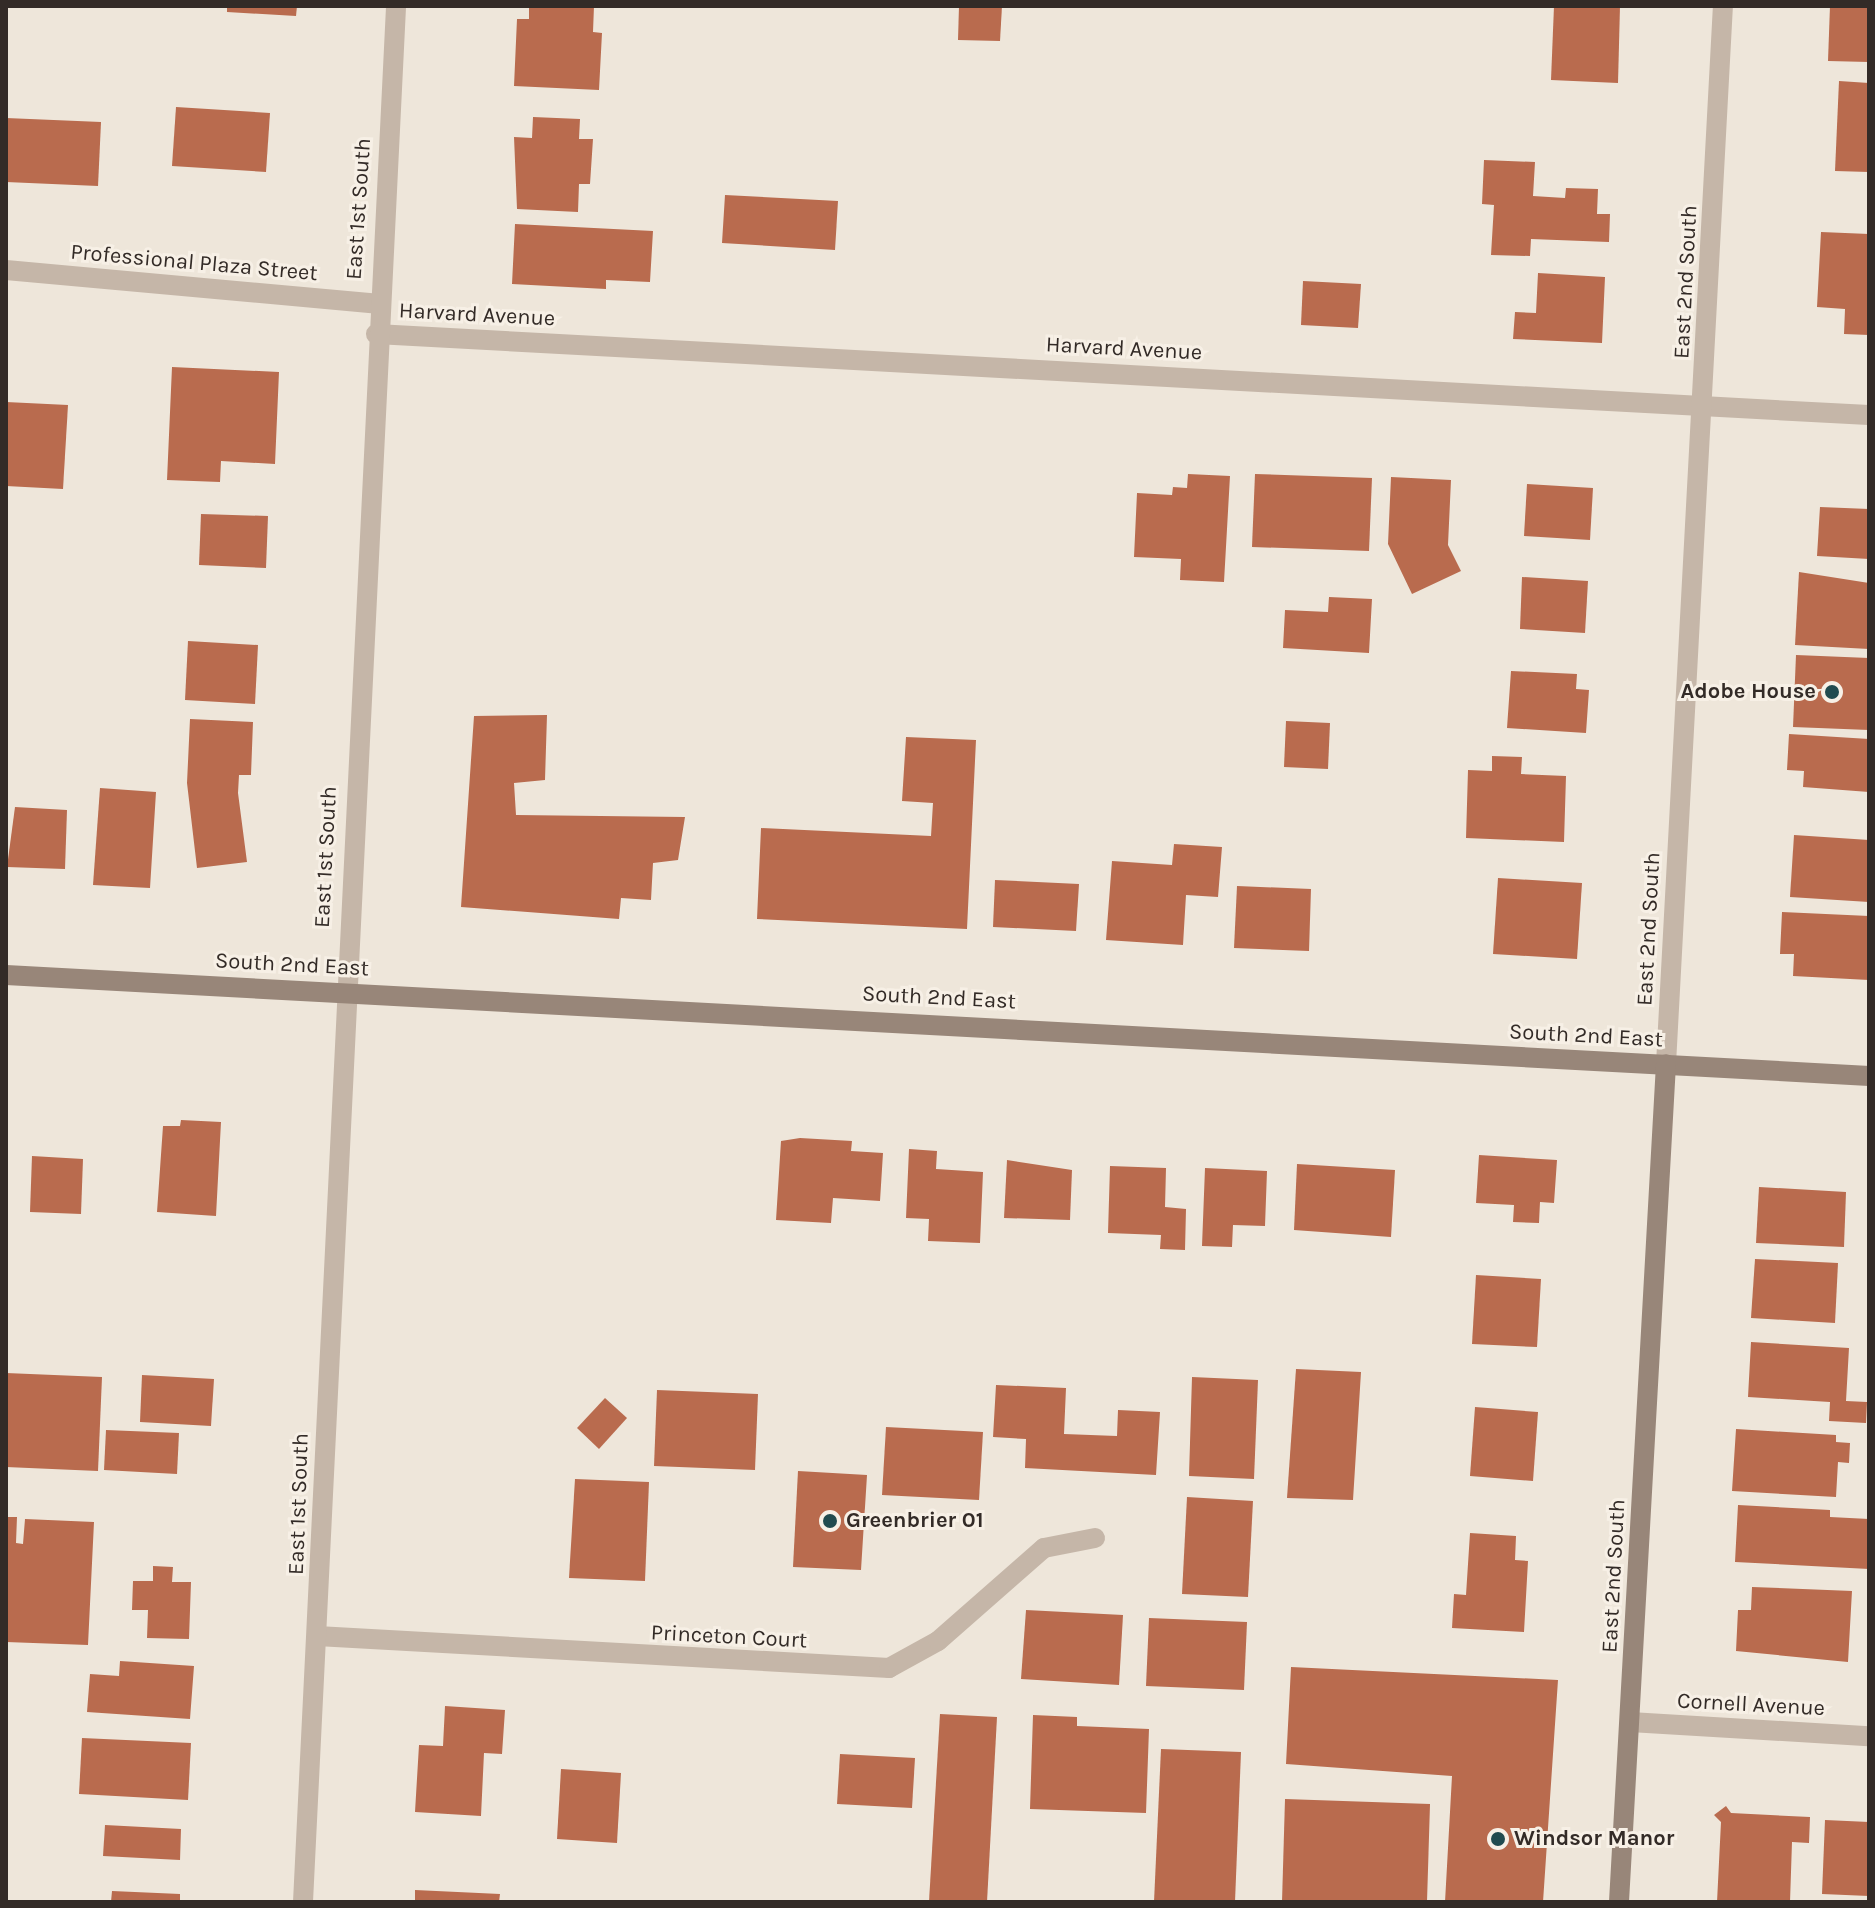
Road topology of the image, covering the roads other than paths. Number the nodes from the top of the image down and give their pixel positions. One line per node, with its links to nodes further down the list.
1 (396, 6): 4 (street, East 1st South)
2 (1723, 6): 6 (street, East 2nd South)
3 (6, 270): 4 (street, Professional Plaza Street)
4 (377, 304): 5 (street, East 1st South)
5 (376, 334): 6 (street, Harvard Avenue); 9 (street, East 1st South)
6 (1703, 407): 7 (street, Harvard Avenue); 10 (street, East 2nd South)
7 (1869, 415)
8 (6, 975): 9 (main road, South 2nd East)
9 (343, 992): 10 (main road, South 2nd East); 13 (street, East 1st South)
10 (1666, 1064): 11 (main road, South 2nd East); 14 (main road, East 2nd South)
11 (1869, 1076)
12 (1095, 1538): 13 (street, Princeton Court)
13 (317, 1636): 16 (street, East 1st South)
14 (1630, 1722): 15 (street, Cornell Avenue); 17 (main road, East 2nd South)
15 (1869, 1736)
16 (303, 1902)
17 (1619, 1902)

